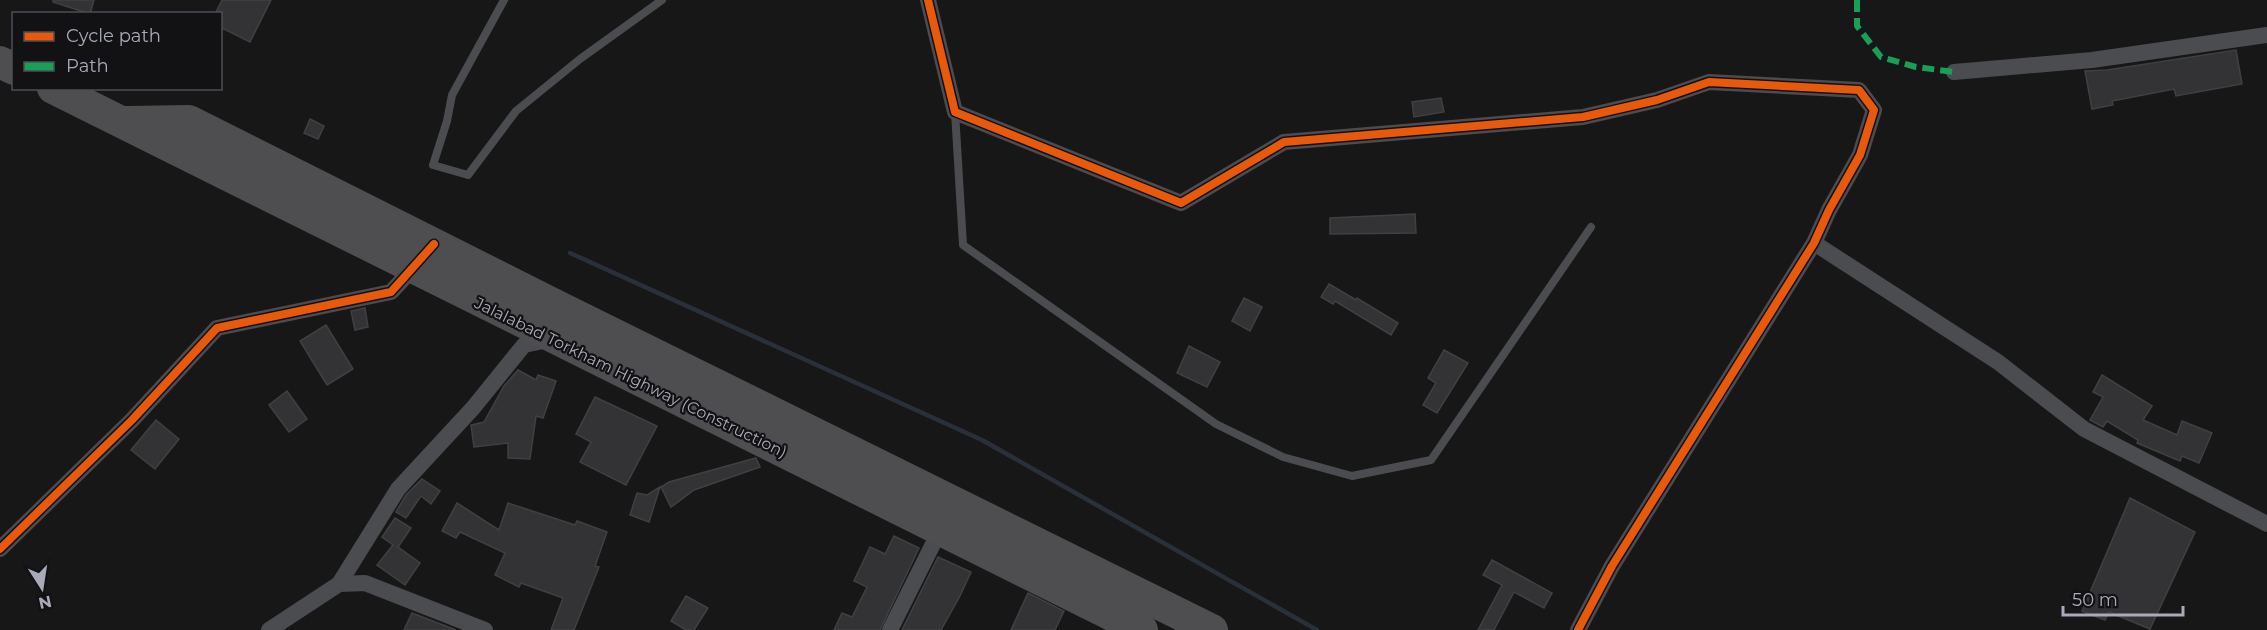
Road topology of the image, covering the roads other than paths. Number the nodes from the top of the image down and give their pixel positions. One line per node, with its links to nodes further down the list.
1 (504, 0): 2 (lane)
2 (662, 0)
3 (928, 0): 7 (street)
4 (2267, 35): 5 (street)
5 (1954, 72)
6 (57, 90): 8 (highway, Jalalabad Torkham Highway (Construction))
7 (955, 112): 9 (lane); 10 (street)
8 (120, 122): 11 (highway); 12 (highway, Jalalabad Torkham Highway (Construction))
9 (1591, 228)
10 (1814, 243): 17 (street); 28 (street)
11 (434, 244): 12 (street); 14 (highway)
12 (413, 269): 13 (highway, Jalalabad Torkham Highway (Construction)); 19 (street)
13 (554, 339): 15 (highway, Jalalabad Torkham Highway (Construction)); 20 (street)
14 (637, 346): 15 (highway); 16 (highway)
15 (674, 398): 18 (highway, Jalalabad Torkham Highway (Construction))
16 (953, 501): 18 (street); 21 (highway)
17 (2267, 524)
18 (940, 530): 22 (highway, Jalalabad Torkham Highway (Construction)); 25 (street)
19 (0, 549)
20 (339, 584): 23 (street); 24 (street)
21 (1124, 585): 22 (street); 27 (highway)
22 (1108, 622): 26 (highway, Jalalabad Torkham Highway (Construction))
23 (269, 630)
24 (484, 630)
25 (890, 630)
26 (1142, 630)
27 (1212, 630)
28 (1578, 630)

